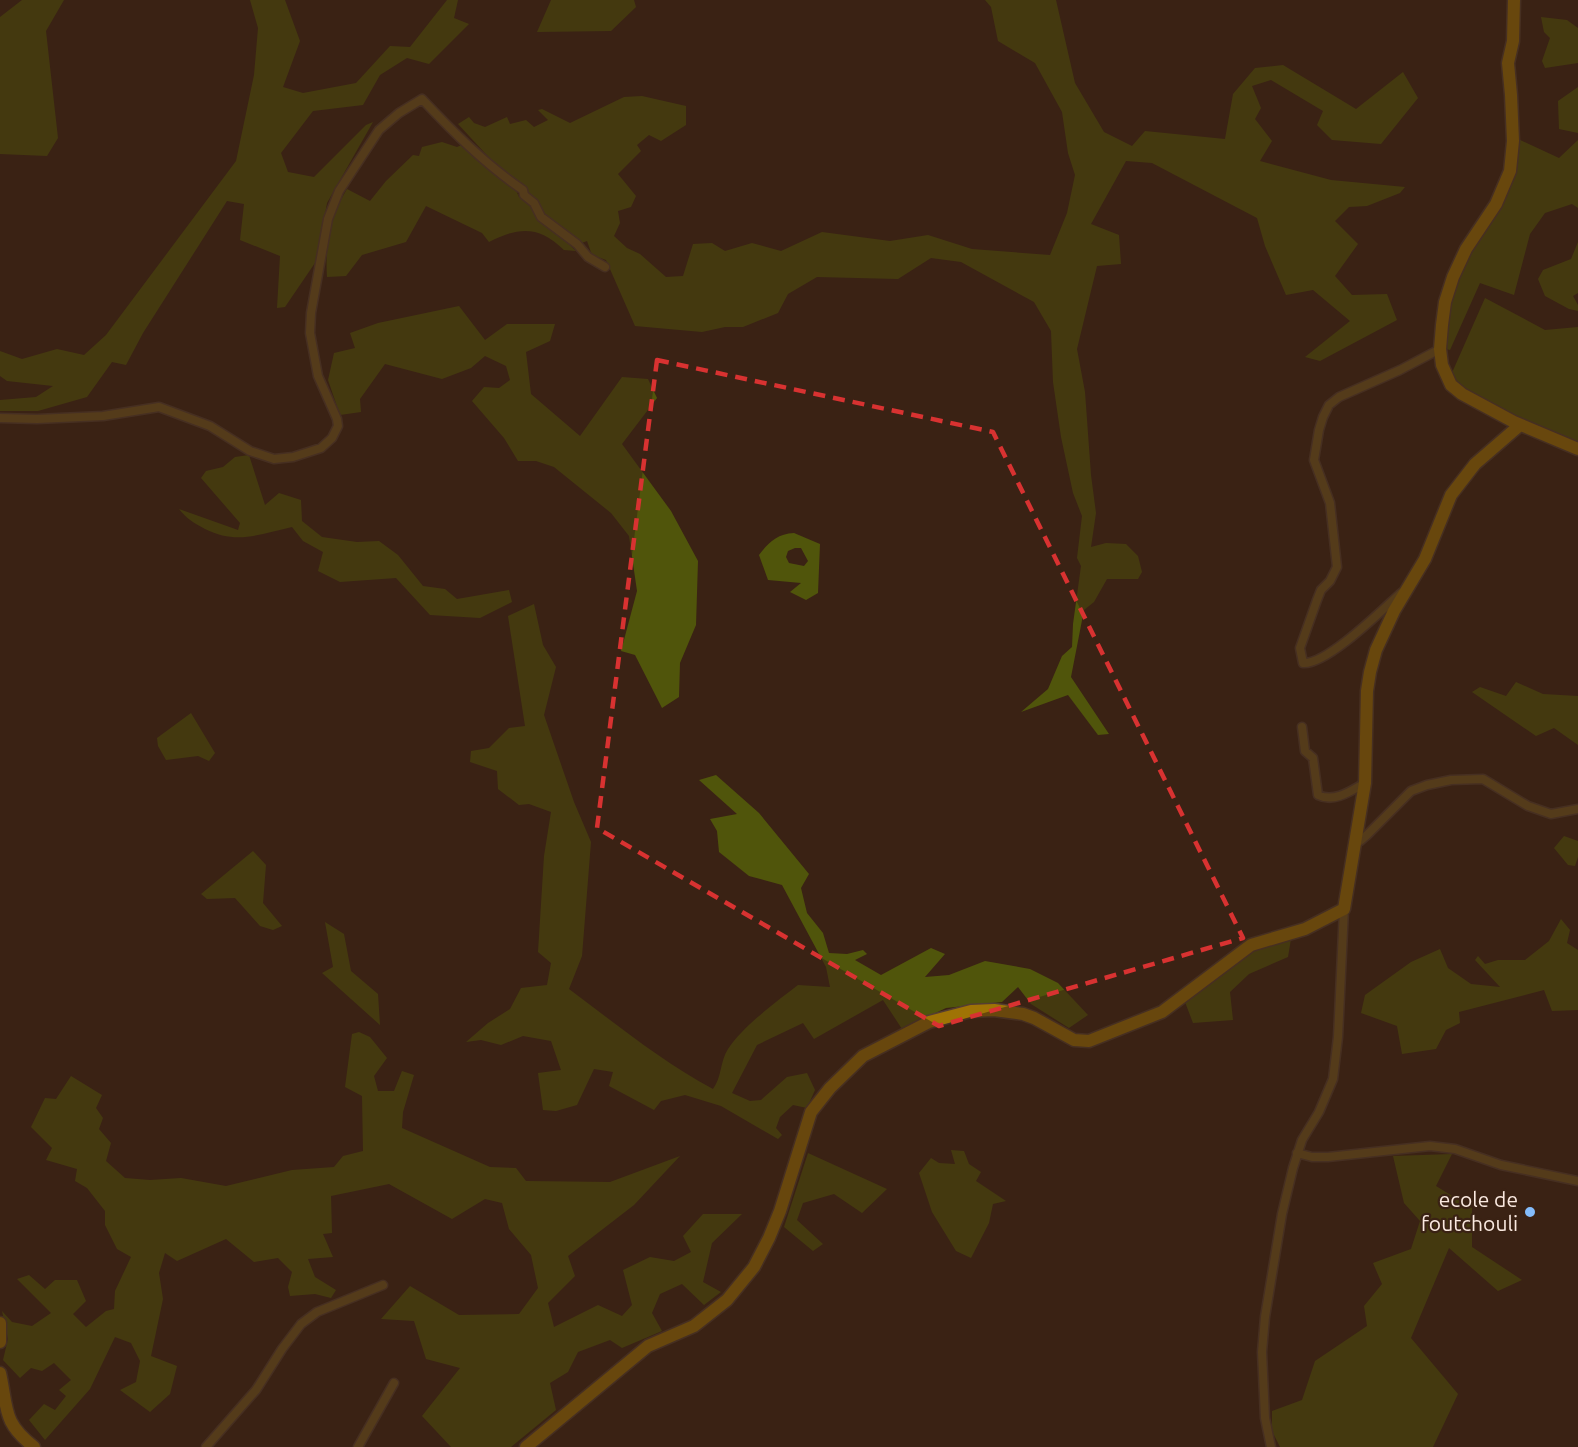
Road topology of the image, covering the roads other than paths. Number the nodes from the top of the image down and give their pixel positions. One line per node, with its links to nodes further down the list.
1 (1514, 0): 3 (street)
2 (605, 267): 4 (street)
3 (1440, 349): 5 (street); 7 (street)
4 (0, 418)
5 (1520, 425): 6 (street); 7 (street)
6 (1578, 449)
7 (1406, 590): 9 (street)
8 (1302, 727): 9 (street)
9 (1365, 783): 11 (street)
10 (1578, 809): 11 (street)
11 (1356, 842): 12 (street)
12 (1344, 909): 13 (street); 24 (street)
13 (1297, 1153): 14 (street); 25 (street)
14 (1578, 1180)
15 (383, 1285): 22 (street)
16 (0, 1323): 17 (street)
17 (0, 1342)
18 (0, 1373): 20 (street)
19 (394, 1383): 23 (street)
20 (3, 1412): 21 (street)
21 (34, 1447)
22 (206, 1447)
23 (358, 1447)
24 (526, 1447)
25 (1271, 1447)

